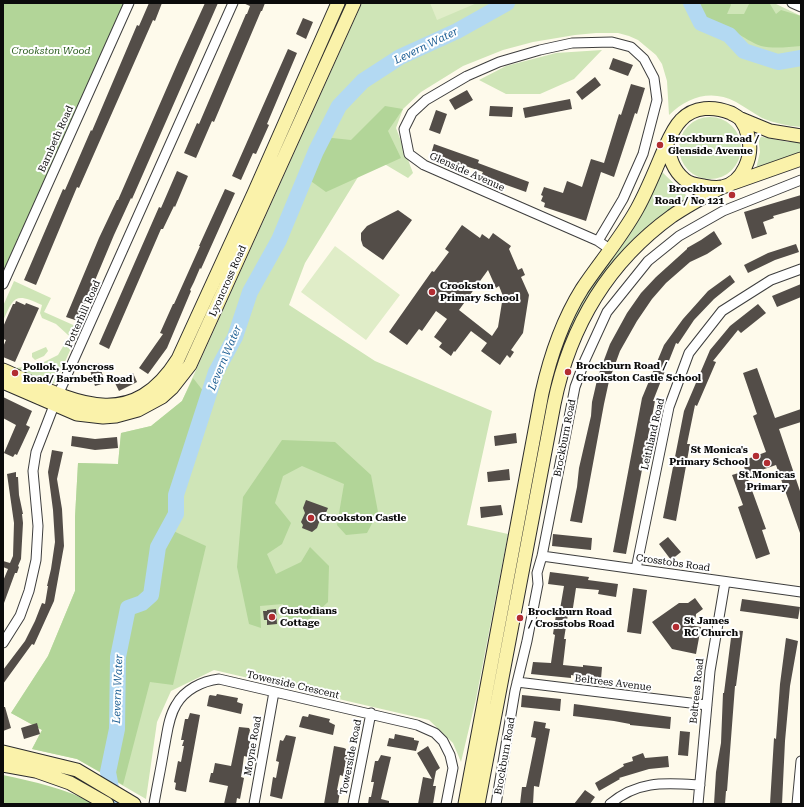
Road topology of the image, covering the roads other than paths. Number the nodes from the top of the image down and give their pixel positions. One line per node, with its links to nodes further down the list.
1 (129, 3): 17 (street, Barnbeth Road)
2 (233, 3): 23 (street, Potterhill Road)
3 (338, 3): 13 (street, Lyoncross Road)
4 (354, 3): 13 (street, Lyoncross Road)
5 (792, 3): 6 (street)
6 (801, 7)
7 (741, 120): 8 (street); 9 (street); 12 (street)
8 (801, 136)
9 (667, 145): 12 (street); 15 (street)
10 (801, 159): 12 (street, Brockburn Road)
11 (801, 180): 20 (street, Brockburn Road)
12 (725, 186): 19 (street, Brockburn Road)
13 (260, 195): 23 (street, Lyoncross Road)
14 (598, 241): 14 (street, Glenside Avenue); 15 (street, Glenside Avenue)
15 (611, 250): 18 (street)
16 (801, 269): 25 (street, Leithland Road)
17 (3, 284)
18 (553, 350): 19 (street); 28 (street)
19 (567, 356): 20 (street); 29 (street, Brockburn Road)
20 (585, 360): 24 (street, Brockburn Road)
21 (3, 370): 23 (street, Lyoncross Road)
22 (3, 382): 23 (street, Lyoncross Road)
23 (56, 400): 30 (street, Potterhill Road)
24 (542, 556): 25 (street, Crosstobs Road); 31 (street, Brockburn Road)
25 (636, 569): 26 (street, Crosstobs Road)
26 (725, 582): 27 (street, Crosstobs Road); 33 (street, Beltrees Road)
27 (801, 592)
28 (501, 614): 29 (street); 45 (street)
29 (514, 617): 46 (street, Brockburn Road)
30 (3, 644)
31 (517, 682): 33 (street, Beltrees Avenue); 47 (street, Brockburn Road)
32 (274, 692): 34 (street, Towerside Crescent); 41 (street, Towerside Crescent); 42 (street, Moyne Road)
33 (707, 706): 38 (street, Beltrees Road)
34 (371, 713): 43 (street, Towerside Road); 44 (street, Towerside Crescent)
35 (3, 752): 40 (street)
36 (801, 761): 50 (street)
37 (3, 765): 39 (street)
38 (700, 786): 48 (street); 49 (street, Beltrees Road)
39 (105, 803)
40 (134, 804)
41 (154, 804)
42 (254, 804)
43 (353, 804)
44 (446, 804)
45 (465, 804)
46 (478, 804)
47 (496, 804)
48 (610, 804)
49 (698, 804)
50 (797, 804)

